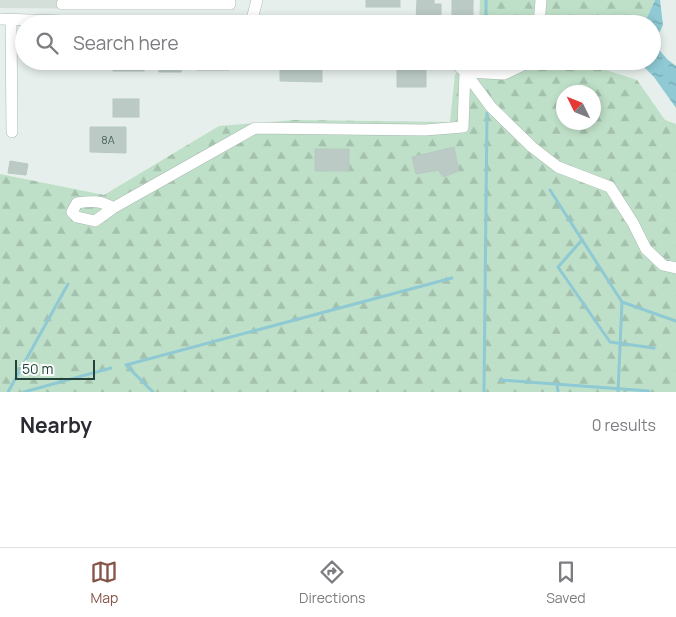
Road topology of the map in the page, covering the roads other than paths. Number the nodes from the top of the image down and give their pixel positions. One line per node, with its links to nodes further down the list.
1 (230, 0): 4 (street)
2 (257, 0): 6 (street)
3 (541, 0): 7 (street)
4 (62, 2): 5 (street)
5 (63, 15)
6 (253, 15)
7 (540, 15)
8 (6, 20): 11 (street)
9 (512, 70): 10 (street)
10 (465, 72): 12 (street); 13 (street)
11 (12, 132)
12 (113, 208)
13 (676, 268)

